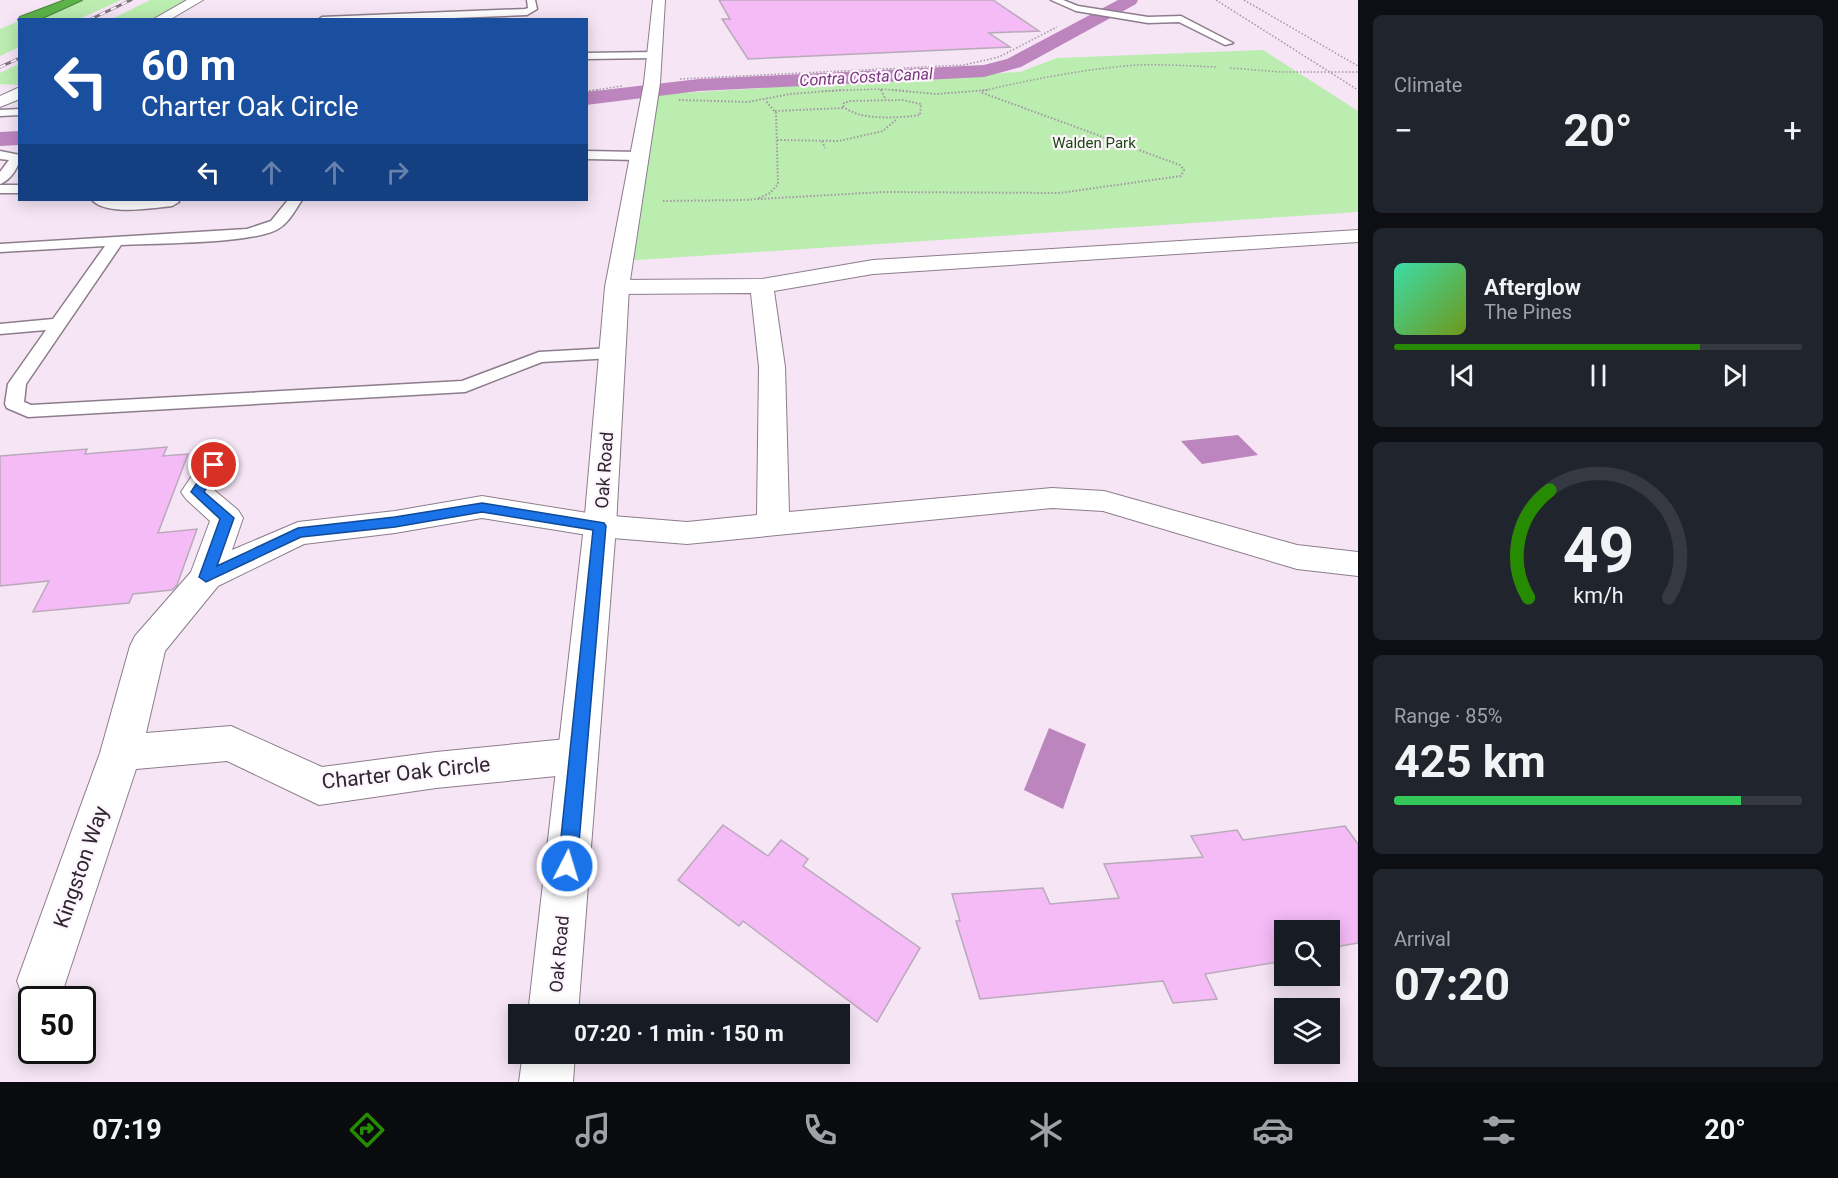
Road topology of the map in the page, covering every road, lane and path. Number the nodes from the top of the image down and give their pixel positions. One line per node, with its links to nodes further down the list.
1 (76, 0): 9 (highway)
2 (197, 0): 10 (street)
3 (531, 0): 11 (lane)
4 (659, 0): 13 (street, Oak Road)
5 (1055, 0): 8 (lane)
6 (1216, 0): 16 (path)
7 (1244, 0): 15 (path)
8 (1092, 11): 12 (lane); 18 (path)
9 (30, 18)
10 (162, 18)
11 (387, 18)
12 (1228, 43)
13 (654, 55): 14 (lane); 26 (street, Oak Road)
14 (588, 56)
15 (1358, 66)
16 (1328, 72): 17 (path); 22 (path); 24 (path)
17 (1358, 72)
18 (688, 78)
19 (615, 87): 23 (path)
20 (881, 89): 21 (path); 24 (path); 28 (path)
21 (841, 90): 27 (path); 29 (path)
22 (1358, 90)
23 (588, 92)
24 (980, 92): 45 (path)
25 (18, 93): 30 (street)
26 (650, 93): 27 (path); 41 (street, Oak Road)
27 (765, 100): 32 (path)
28 (886, 100): 29 (path); 35 (path)
29 (850, 101): 31 (path)
30 (0, 102)
31 (844, 108): 32 (path); 35 (path)
32 (775, 111): 36 (path)
33 (18, 112): 34 (lane)
34 (0, 113)
35 (897, 119): 37 (path)
36 (777, 140): 37 (path); 45 (path)
37 (822, 141): 38 (path)
38 (825, 148)
39 (10, 155): 42 (lane)
40 (588, 155): 41 (lane)
41 (639, 156): 49 (street, Oak Road)
42 (0, 180)
43 (0, 189): 44 (lane)
44 (18, 189)
45 (755, 199): 49 (path)
46 (100, 201): 48 (lane)
47 (294, 201): 51 (lane)
48 (172, 202)
49 (631, 202): 54 (street, Oak Road)
50 (1358, 237): 53 (street)
51 (116, 241): 52 (lane); 55 (lane)
52 (0, 248)
53 (762, 286): 54 (street); 60 (street)
54 (618, 287): 57 (street, Oak Road)
55 (59, 324): 56 (lane); 57 (lane)
56 (0, 329)
57 (612, 353): 59 (street, Oak Road)
58 (214, 465): 62 (street)
59 (600, 526): 60 (street); 62 (street); 64 (street, Oak Road)
60 (774, 526): 61 (street)
61 (1358, 564)
62 (206, 577): 63 (street)
63 (121, 753): 64 (street, Charter Oak Circle); 65 (street, Kingston Way)
64 (577, 756): 66 (street, Oak Road)
65 (42, 981)
66 (554, 1004)
67 (548, 1064): 68 (street)
68 (546, 1082)

